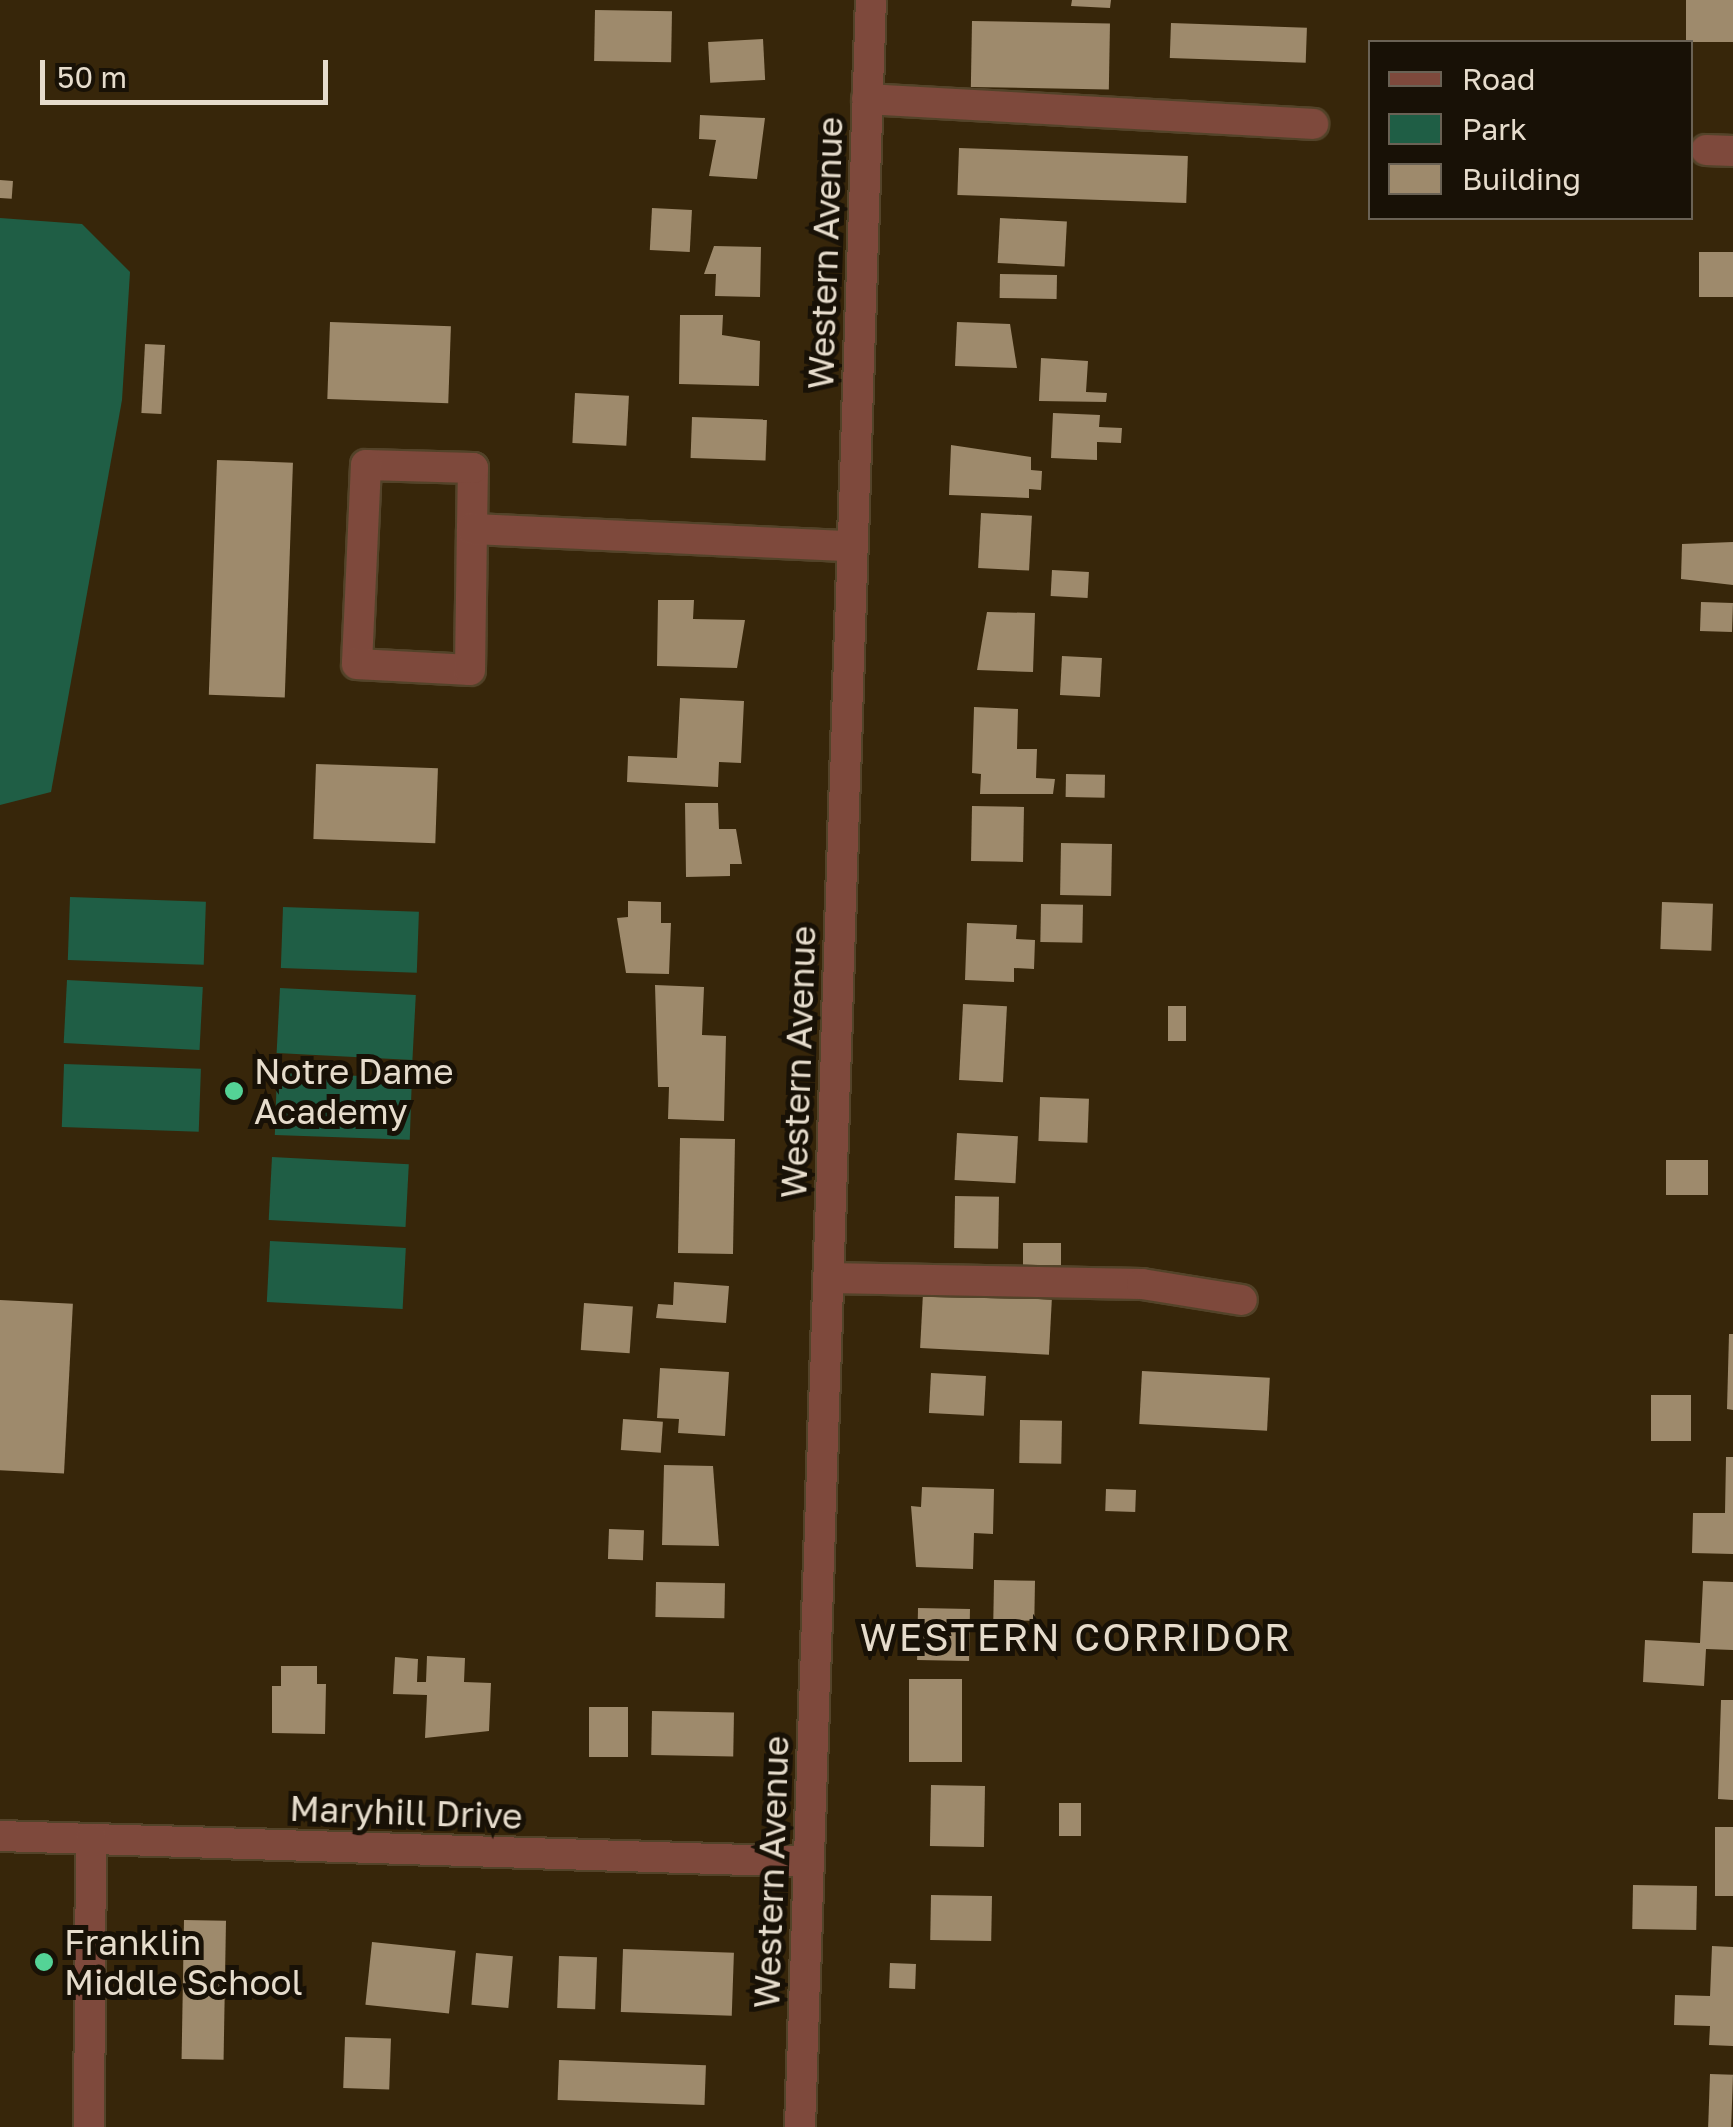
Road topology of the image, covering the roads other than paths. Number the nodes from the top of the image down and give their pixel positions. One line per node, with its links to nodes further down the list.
1 (871, 0): 2 (street, Western Avenue)
2 (868, 99): 3 (street); 5 (street, Western Avenue)
3 (1312, 124)
4 (472, 530): 4 (street); 5 (street)
5 (852, 546): 6 (street, Western Avenue)
6 (828, 1278): 7 (street); 10 (street, Western Avenue)
7 (1242, 1300)
8 (0, 1836): 9 (street, Maryhill Drive)
9 (91, 1838): 10 (street, Maryhill Drive); 11 (street)
10 (809, 1862): 12 (street, Western Avenue)
11 (90, 2127)
12 (800, 2127)

